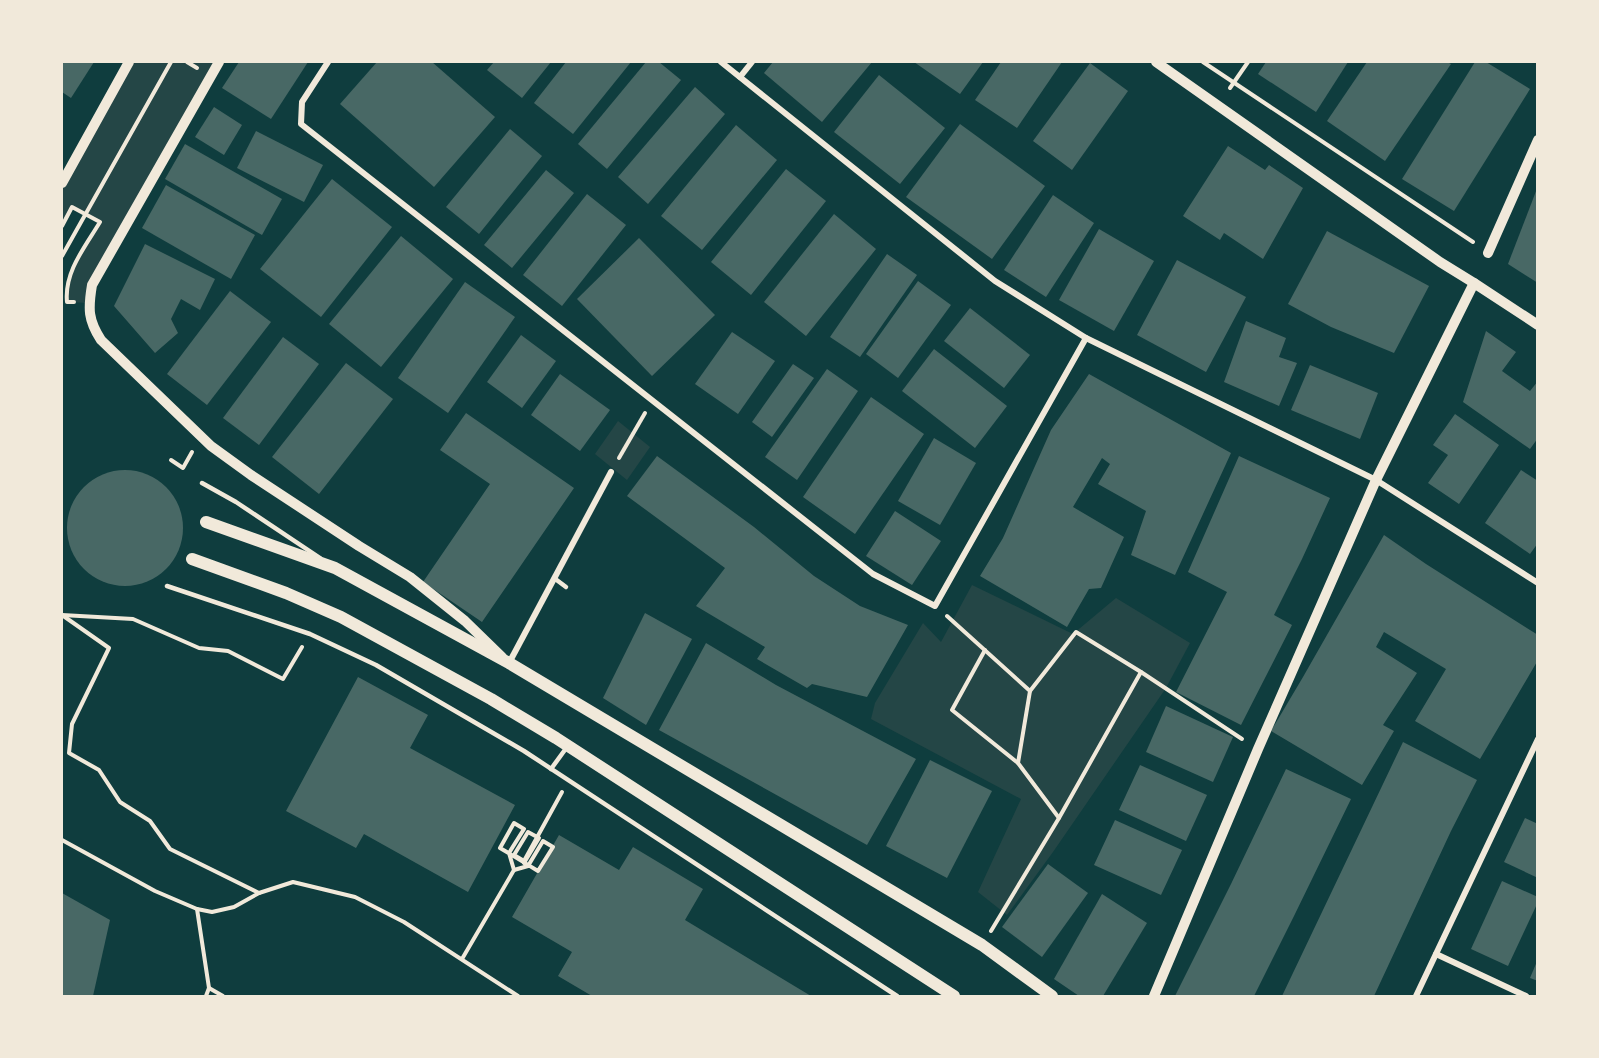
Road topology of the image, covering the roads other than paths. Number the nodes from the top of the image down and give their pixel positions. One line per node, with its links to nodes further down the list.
1 (129, 62): 9 (street)
2 (219, 62): 24 (street)
3 (328, 62): 13 (street)
4 (721, 62): 7 (street)
5 (752, 62): 7 (street)
6 (1156, 62): 11 (street)
7 (740, 77): 13 (street)
8 (1538, 140): 10 (street)
9 (62, 183)
10 (1488, 253)
11 (1474, 283): 12 (street); 15 (street)
12 (1538, 325)
13 (1086, 338): 15 (street)
14 (611, 472): 20 (street)
15 (1376, 480): 21 (street); 32 (street)
16 (202, 483): 19 (lane)
17 (206, 522): 19 (main road)
18 (192, 559): 26 (main road)
19 (335, 568): 24 (main road)
20 (554, 578): 23 (lane); 24 (street)
21 (1538, 583)
22 (167, 586): 27 (lane)
23 (566, 587)
24 (509, 663): 31 (main road)
25 (1538, 739): 28 (street)
26 (568, 746): 27 (lane); 30 (main road)
27 (551, 769): 29 (lane)
28 (1436, 954): 33 (street); 34 (street)
29 (897, 996)
30 (954, 996)
31 (1052, 996)
32 (1154, 996)
33 (1416, 996)
34 (1526, 996)

